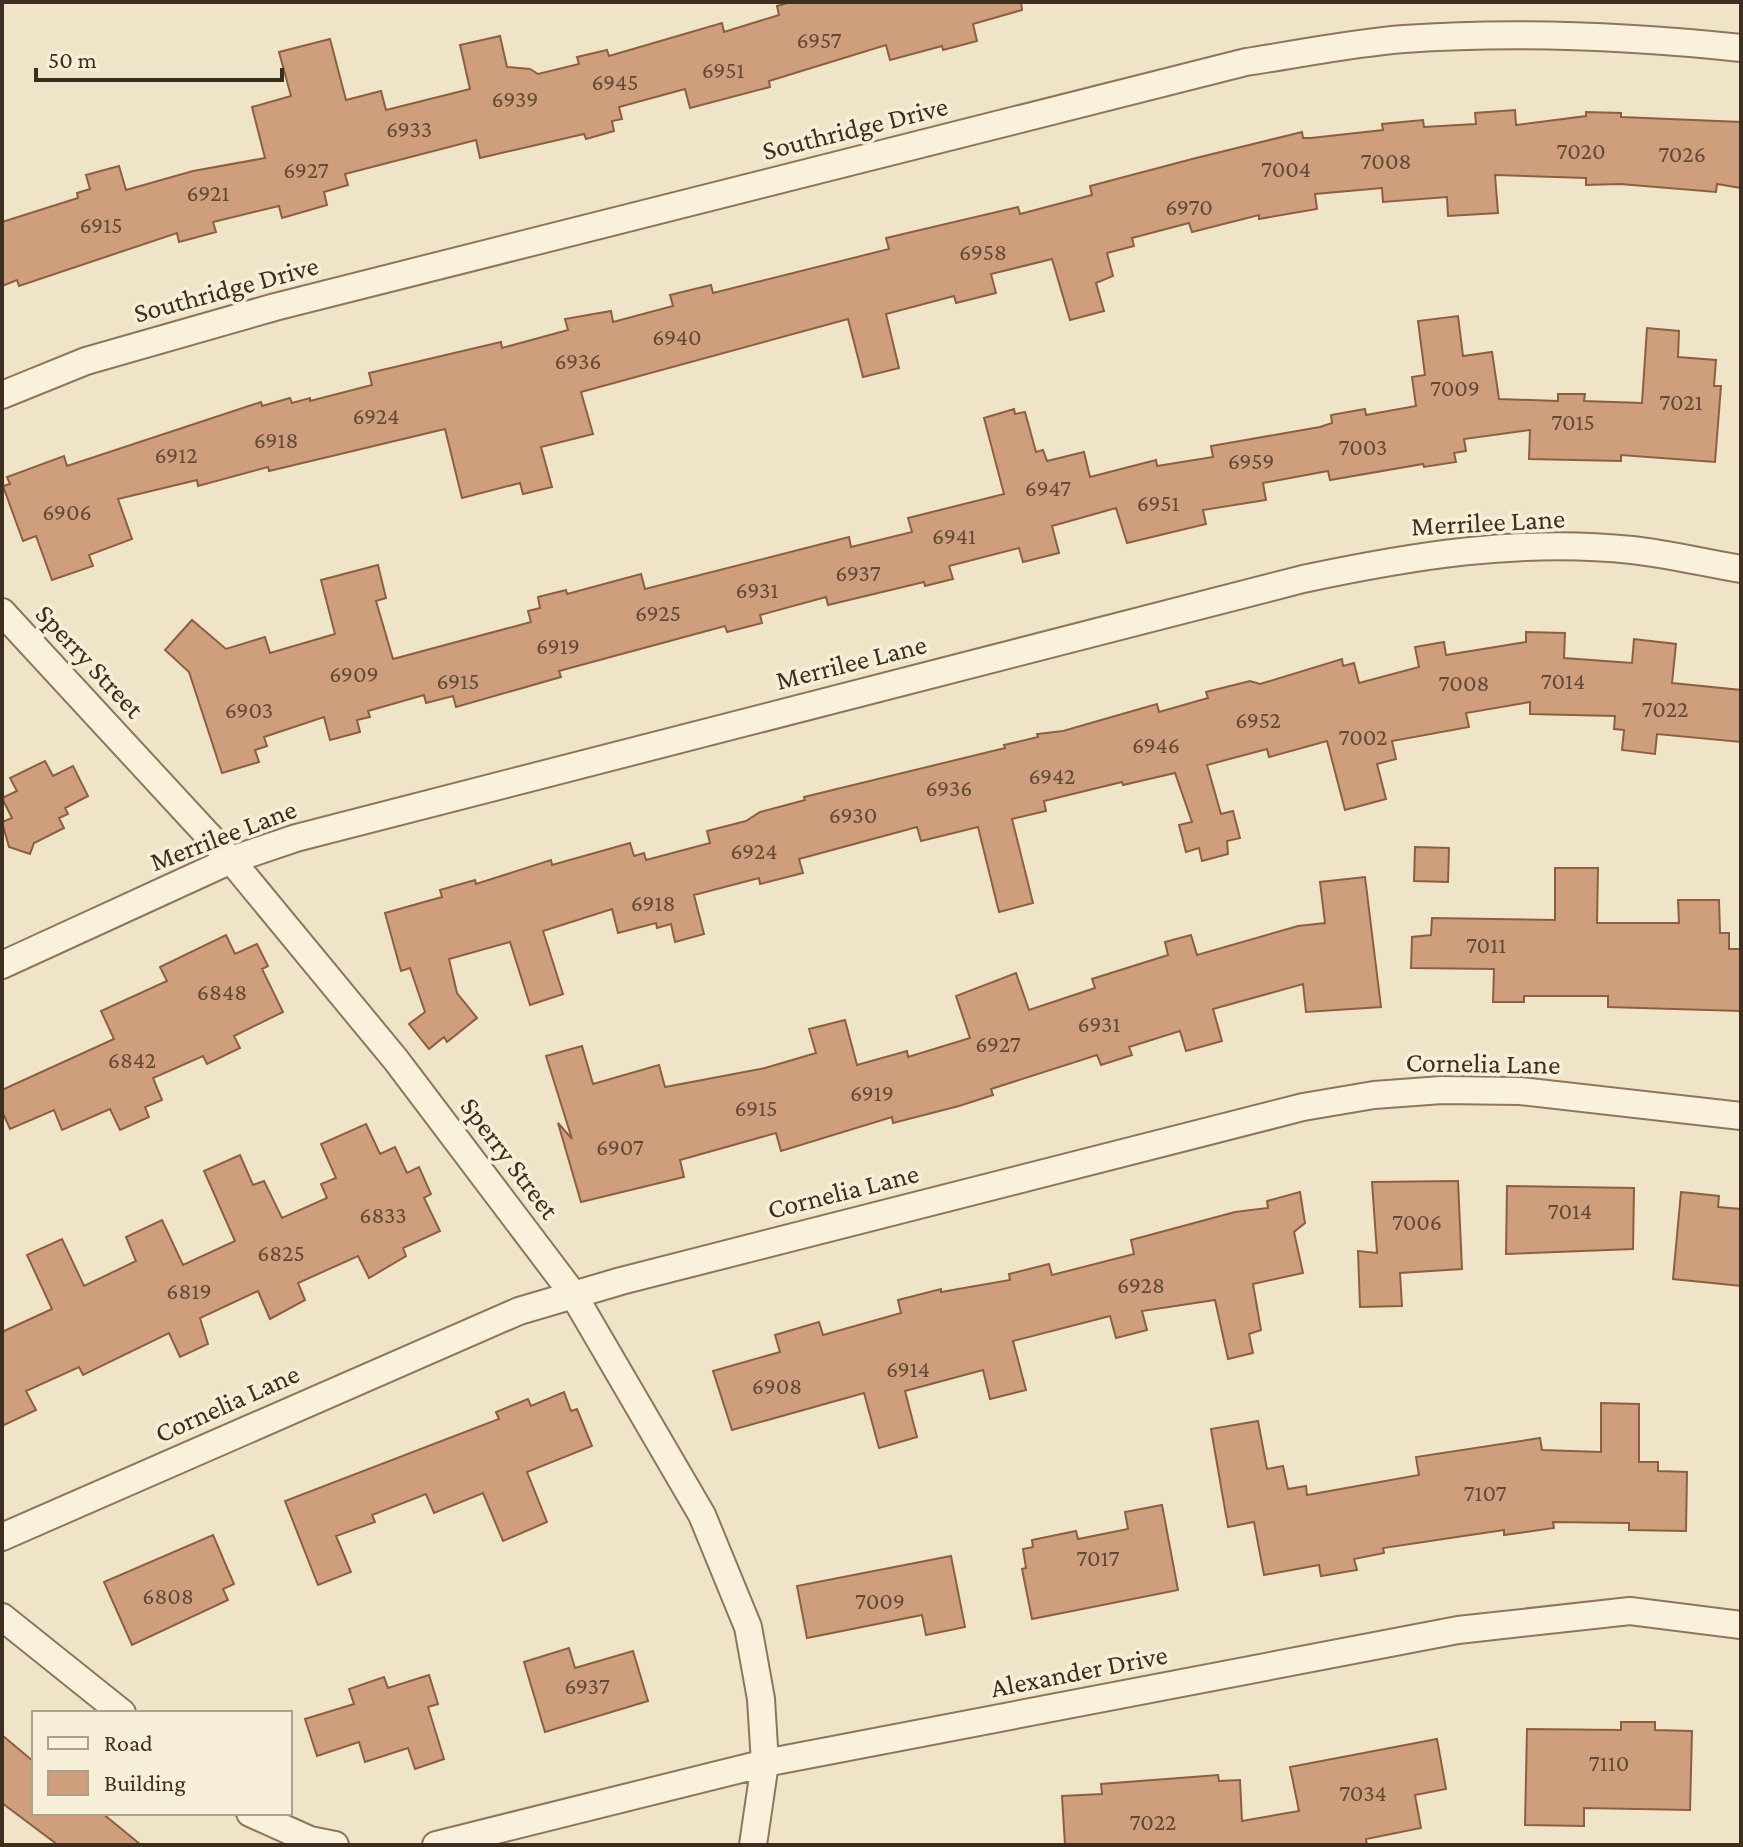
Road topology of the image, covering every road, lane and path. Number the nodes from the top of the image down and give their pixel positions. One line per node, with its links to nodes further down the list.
1 (1741, 48): 2 (street, Southridge Drive)
2 (2, 395)
3 (1741, 569): 5 (street, Merrilee Lane)
4 (2, 612): 5 (street, Sperry Street)
5 (231, 860): 6 (street, Merrilee Lane); 8 (street, Sperry Street)
6 (2, 965)
7 (1741, 1116): 8 (street, Cornelia Lane)
8 (573, 1294): 9 (street, Cornelia Lane); 13 (street, Sperry Street)
9 (2, 1537)
10 (2, 1617): 12 (street)
11 (1741, 1625): 13 (street, Alexander Drive)
12 (120, 1711)
13 (765, 1763): 16 (street, Alexander Drive); 17 (street, Sperry Street)
14 (254, 1815): 15 (street)
15 (335, 1845)
16 (436, 1845)
17 (753, 1845)

